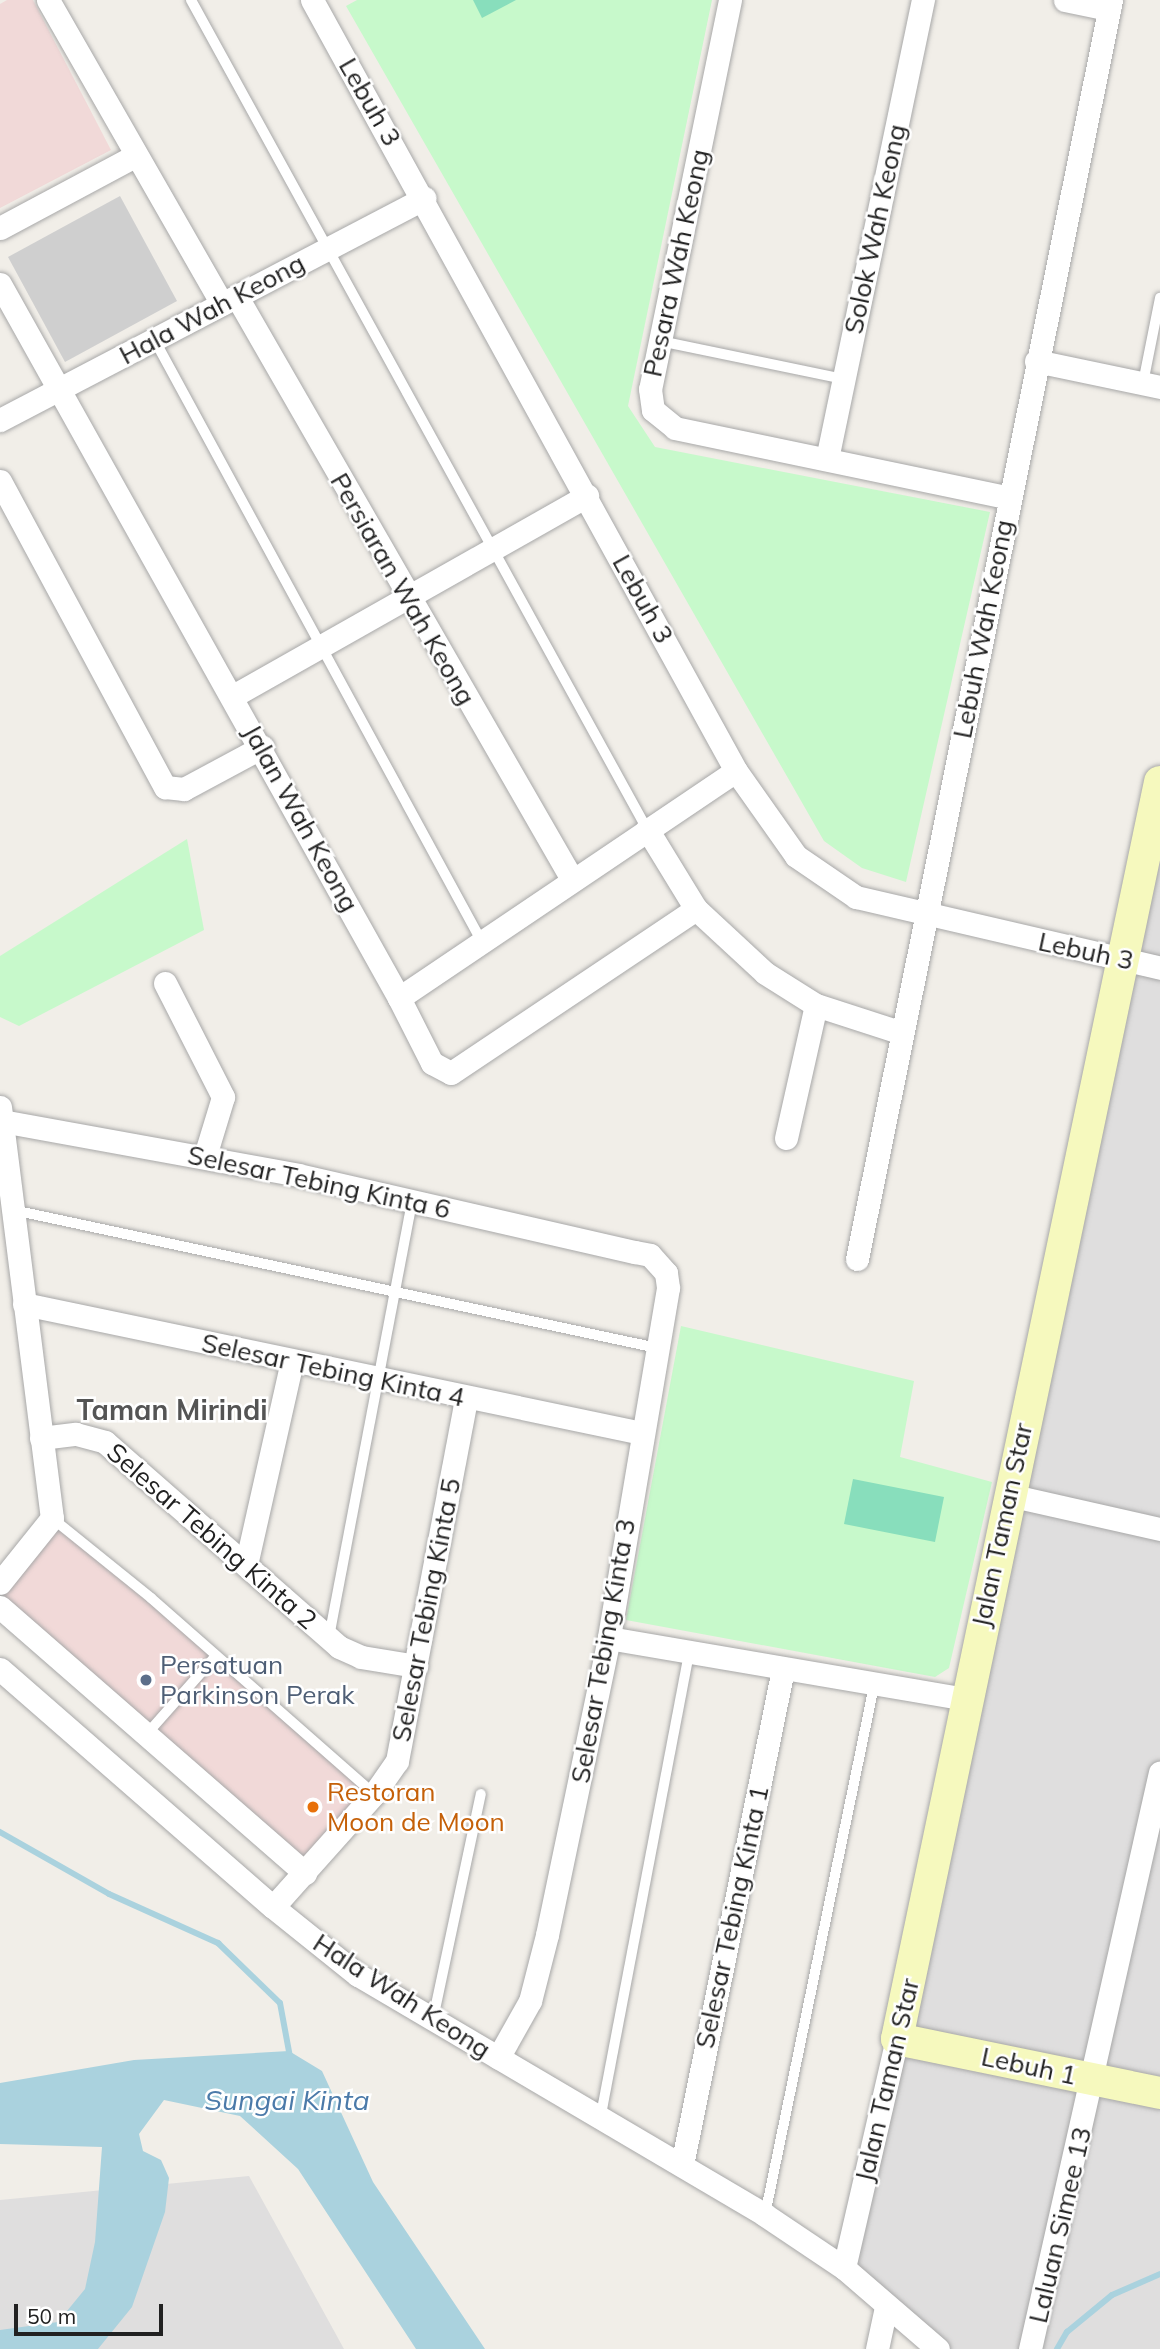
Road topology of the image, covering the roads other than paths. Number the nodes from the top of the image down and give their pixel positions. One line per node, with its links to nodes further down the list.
1 (48, 0): 8 (street, Persiaran Wah Keong)
2 (191, 0): 11 (lane)
3 (312, 0): 9 (street, Lebuh 3)
4 (730, 0): 16 (street, Pesara Wah Keong)
5 (923, 0): 18 (street, Solok Wah Keong)
6 (1065, 0): 7 (street)
7 (1110, 5): 17 (street, Lebuh Wah Keong)
8 (135, 156): 10 (street); 14 (street, Persiaran Wah Keong)
9 (424, 198): 11 (street, Hala Wah Keong); 24 (street, Lebuh 3)
10 (0, 228)
11 (330, 247): 14 (street, Hala Wah Keong); 26 (lane)
12 (0, 284): 20 (street, Jalan Wah Keong)
13 (1160, 298): 19 (lane)
14 (229, 300): 15 (street, Hala Wah Keong); 27 (street, Persiaran Wah Keong)
15 (154, 339): 20 (street, Hala Wah Keong); 28 (lane)
16 (660, 341): 18 (lane); 22 (street, Pesara Wah Keong)
17 (1036, 361): 19 (street); 25 (street, Lebuh Wah Keong)
18 (844, 379): 22 (street, Solok Wah Keong)
19 (1152, 385)
20 (60, 389): 21 (street, Hala Wah Keong); 29 (street, Jalan Wah Keong)
21 (0, 420)
22 (827, 459): 25 (street, Pesara Wah Keong)
23 (0, 481): 30 (street)
24 (587, 496): 26 (street); 31 (street, Lebuh 3)
25 (1009, 498): 36 (street, Lebuh Wah Keong)
26 (495, 548): 27 (street); 33 (lane)
27 (407, 598): 28 (street); 34 (street, Persiaran Wah Keong)
28 (319, 649): 29 (street); 37 (lane)
29 (233, 696): 30 (street, Jalan Wah Keong)
30 (262, 747): 41 (street, Jalan Wah Keong)
31 (736, 771): 33 (street); 36 (street, Lebuh 3)
32 (1160, 782): 38 (street, Jalan Taman Star)
33 (647, 829): 34 (street); 35 (street)
34 (572, 879): 37 (street)
35 (696, 909): 41 (street, Jalan Wah Keong); 42 (street)
36 (925, 915): 38 (street, Lebuh 3); 43 (street, Lebuh Wah Keong)
37 (482, 942): 41 (street)
38 (1124, 960): 39 (street, Lebuh 3); 59 (street, Jalan Taman Star)
39 (1160, 968)
40 (165, 983): 46 (street)
41 (399, 998)
42 (816, 1005): 43 (street); 45 (street)
43 (902, 1033): 50 (street, Lebuh Wah Keong)
44 (1, 1114): 46 (street, Selesar Tebing Kinta 6); 48 (street)
45 (786, 1138)
46 (205, 1156): 47 (street, Selesar Tebing Kinta 6)
47 (412, 1201): 49 (street, Selesar Tebing Kinta 6); 51 (lane)
48 (13, 1210): 51 (lane); 52 (street)
49 (635, 1252): 53 (street, Selesar Tebing Kinta 3)
50 (857, 1259)
51 (395, 1292): 53 (lane); 55 (lane)
52 (24, 1304): 54 (street, Selesar Tebing Kinta 4); 58 (street)
53 (657, 1348): 57 (street, Selesar Tebing Kinta 3)
54 (292, 1361): 55 (street, Selesar Tebing Kinta 4); 62 (street)
55 (378, 1379): 56 (street, Selesar Tebing Kinta 4); 65 (lane)
56 (466, 1398): 57 (street, Selesar Tebing Kinta 4); 69 (street, Selesar Tebing Kinta 5)
57 (642, 1433): 66 (street, Selesar Tebing Kinta 3)
58 (41, 1438): 60 (street); 62 (street, Selesar Tebing Kinta 2)
59 (1009, 1495): 61 (street); 73 (street, Jalan Taman Star)
60 (52, 1518): 63 (street); 68 (lane)
61 (1160, 1529)
62 (246, 1565): 65 (street, Selesar Tebing Kinta 2)
63 (0, 1583)
64 (0, 1607): 74 (street)
65 (329, 1637): 69 (street, Selesar Tebing Kinta 2)
66 (609, 1638): 67 (street); 82 (street, Selesar Tebing Kinta 3)
67 (689, 1652): 71 (street); 85 (lane)
68 (215, 1657): 74 (lane); 76 (lane)
69 (416, 1666): 76 (street, Selesar Tebing Kinta 5)
70 (0, 1668): 79 (street, Hala Wah Keong)
71 (783, 1669): 72 (street); 86 (street, Selesar Tebing Kinta 1)
72 (874, 1686): 73 (street); 87 (lane)
73 (965, 1699): 81 (street, Jalan Taman Star)
74 (145, 1735): 78 (street)
75 (1160, 1772): 83 (street, Laluan Simee 13)
76 (374, 1794): 78 (street, Selesar Tebing Kinta 5)
77 (481, 1794): 80 (lane)
78 (305, 1873): 79 (street, Selesar Tebing Kinta 5)
79 (273, 1907): 80 (street, Hala Wah Keong)
80 (433, 2019): 82 (street, Hala Wah Keong)
81 (897, 2039): 83 (street, Lebuh 1); 88 (street, Jalan Taman Star)
82 (498, 2058): 85 (street, Hala Wah Keong)
83 (1093, 2080): 84 (street, Lebuh 1); 92 (street, Laluan Simee 13)
84 (1160, 2093)
85 (600, 2120): 86 (street, Hala Wah Keong)
86 (682, 2165): 87 (street, Hala Wah Keong)
87 (765, 2215): 88 (street, Hala Wah Keong)
88 (844, 2268): 89 (street, Hala Wah Keong)
89 (886, 2307): 90 (street); 91 (street, Hala Wah Keong)
90 (877, 2349)
91 (938, 2349)
92 (1030, 2349)

